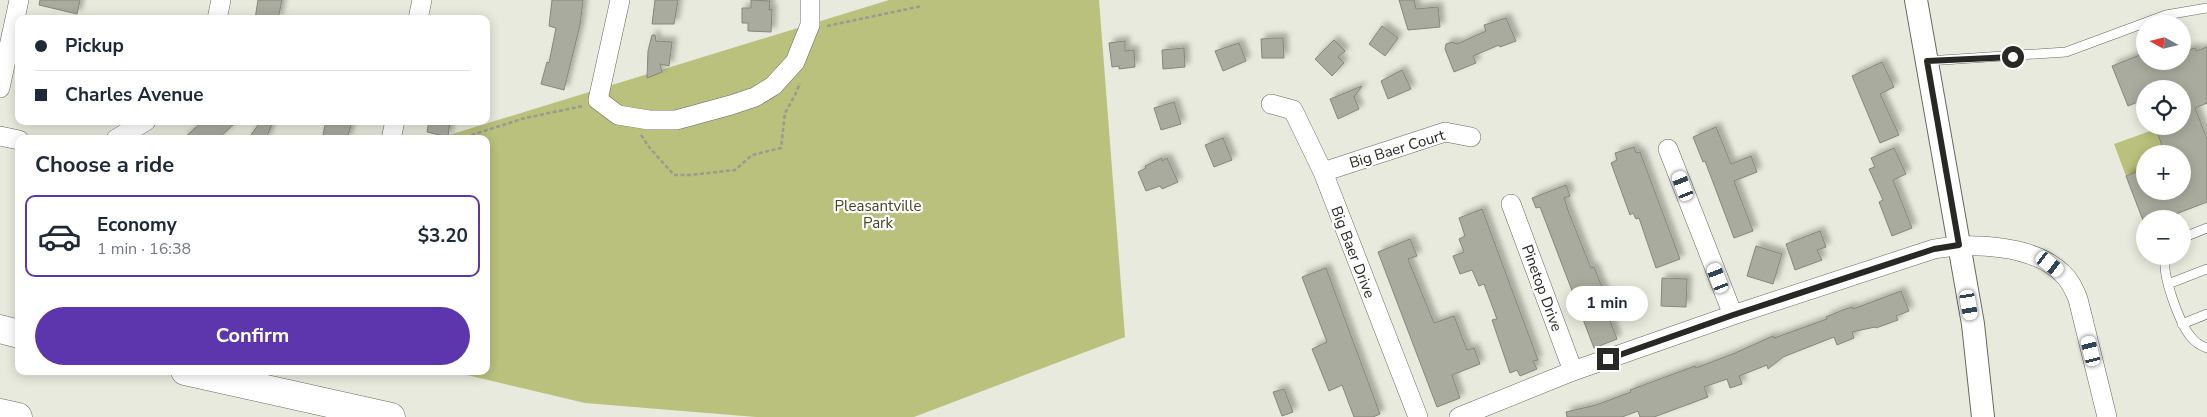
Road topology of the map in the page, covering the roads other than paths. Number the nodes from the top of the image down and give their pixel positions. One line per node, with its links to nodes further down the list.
1 (19, 0): 8 (street)
2 (221, 0): 9 (street)
3 (422, 0): 10 (street)
4 (620, 0): 5 (street)
5 (810, 0)
6 (1916, 0): 12 (street)
7 (2207, 8): 12 (lane)
8 (16, 15)
9 (218, 15)
10 (419, 15)
11 (15, 19): 13 (street)
12 (1927, 61): 25 (street)
13 (0, 88)
14 (1271, 104): 21 (street, Big Baer Drive)
15 (139, 125): 16 (street)
16 (123, 135)
17 (0, 136): 19 (street)
18 (1472, 137): 21 (street, Big Baer Court)
19 (15, 139)
20 (1668, 149): 30 (street)
21 (1323, 172): 40 (street, Big Baer Drive)
22 (1511, 204): 35 (street, Pinetop Drive)
23 (2207, 228): 24 (lane)
24 (2191, 234)
25 (1959, 245): 30 (street); 42 (street); 43 (street)
26 (2165, 265): 28 (lane)
27 (2207, 269): 28 (lane)
28 (2168, 284): 31 (lane)
29 (2207, 314): 31 (lane)
30 (1733, 315): 35 (street)
31 (2182, 324): 34 (lane)
32 (0, 329): 33 (highway)
33 (15, 333)
34 (2207, 348)
35 (1573, 371): 41 (street)
36 (203, 375): 39 (highway)
37 (0, 413): 38 (highway)
38 (18, 417)
39 (391, 417)
40 (1418, 417)
41 (1458, 417)
42 (1983, 417)
43 (2107, 417)

